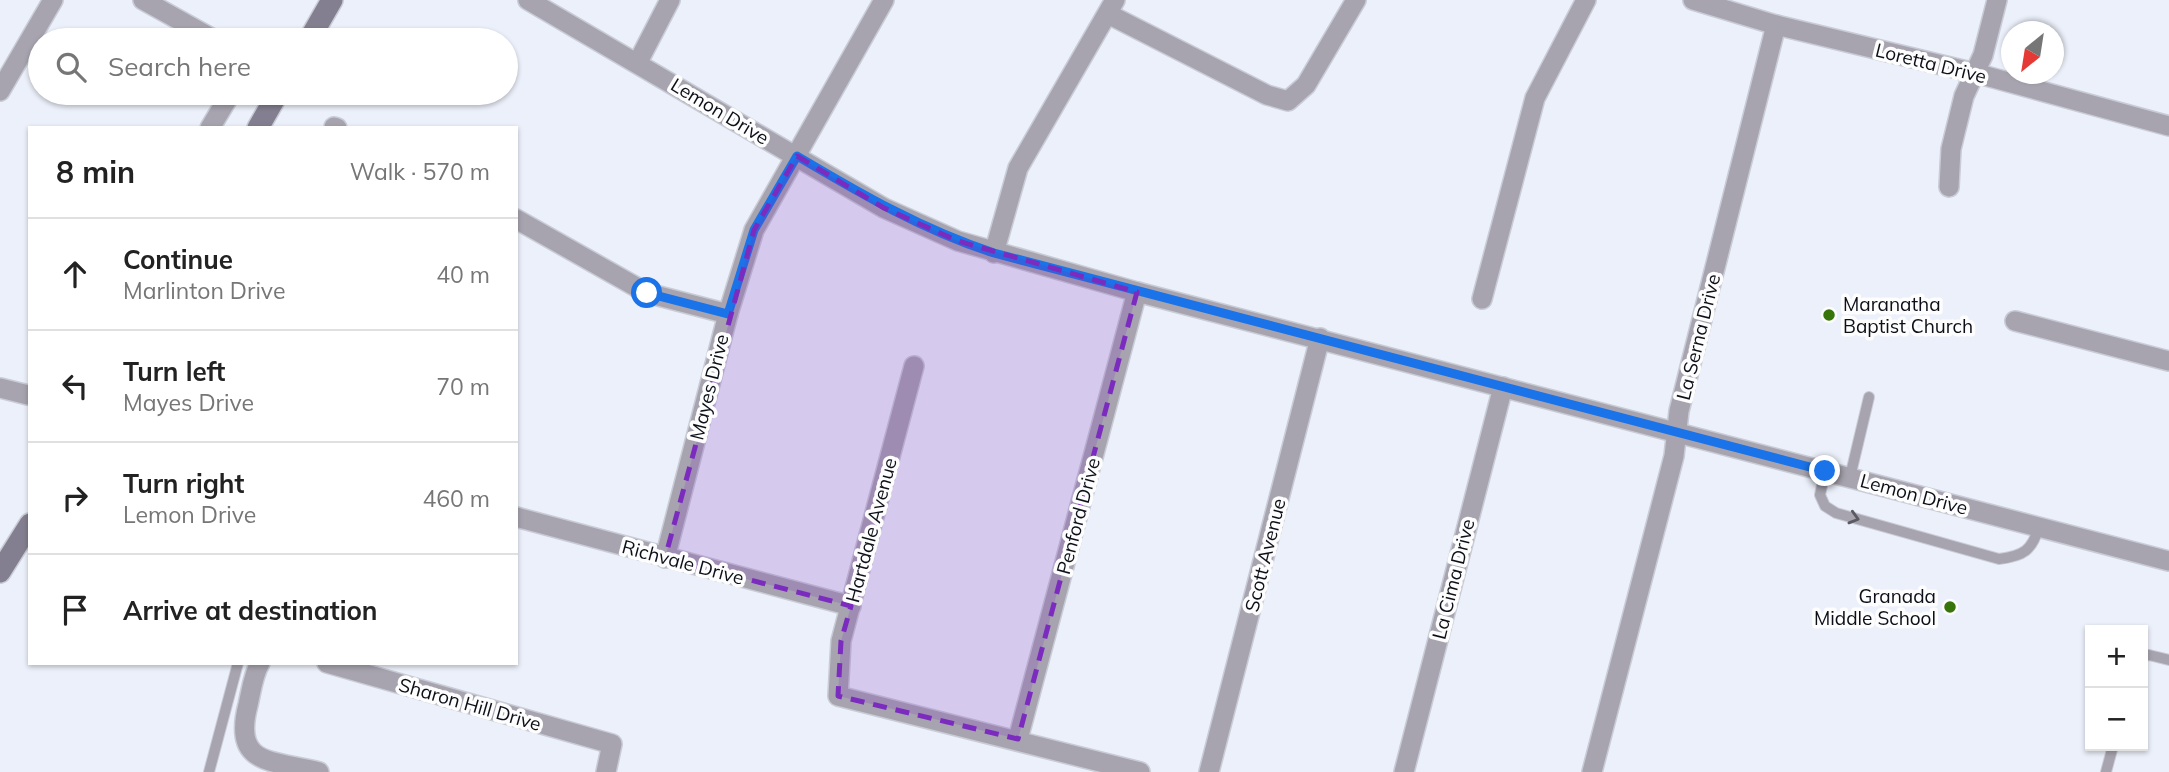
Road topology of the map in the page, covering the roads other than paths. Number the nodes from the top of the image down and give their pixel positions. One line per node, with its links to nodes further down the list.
1 (53, 0): 13 (street)
2 (143, 0): 14 (street)
3 (332, 0): 15 (main road)
4 (528, 0): 17 (street, Lemon Drive)
5 (670, 0): 17 (street)
6 (884, 0): 25 (street, Mayes Drive)
7 (1356, 0): 11 (street)
8 (1586, 0): 30 (street)
9 (1693, 0): 12 (street, Loretta Drive)
10 (1997, 0): 18 (street)
11 (1111, 7): 28 (street)
12 (1776, 24): 18 (street, Loretta Drive); 40 (street, La Serna Drive)
13 (37, 28)
14 (193, 28)
15 (316, 28)
16 (28, 43): 19 (street)
17 (638, 62): 25 (street, Lemon Drive)
18 (1975, 73): 24 (street, Loretta Drive); 26 (street)
19 (0, 91)
20 (224, 105): 22 (street)
21 (271, 105): 23 (main road)
22 (211, 126)
23 (259, 126)
24 (2169, 126)
25 (797, 156): 28 (street, Lemon Drive); 31 (street, Mayes Drive)
26 (1948, 187)
27 (518, 220): 31 (street)
28 (994, 253): 29 (street, Lemon Drive)
29 (1137, 292): 33 (street, Lemon Drive); 55 (street, Penford Drive)
30 (1482, 299)
31 (728, 314): 46 (street, Mayes Drive)
32 (2015, 321): 34 (street)
33 (1320, 338): 36 (street, Lemon Drive); 61 (street, Scott Avenue)
34 (2169, 361)
35 (914, 366): 49 (street, Hartdale Avenue)
36 (1503, 387): 40 (street, Lemon Drive); 62 (street, La Cima Drive)
37 (0, 388): 38 (street)
38 (28, 395)
39 (1869, 397): 42 (lane)
40 (1677, 432): 41 (street, Lemon Drive); 63 (street, La Serna Drive)
41 (1825, 471): 42 (street, Lemon Drive); 44 (lane, one-way to 44)
42 (1850, 477): 44 (street, Lemon Drive)
43 (518, 518): 46 (street, Richvale Drive)
44 (2039, 527): 47 (street, Lemon Drive)
45 (27, 537): 48 (main road)
46 (665, 558): 49 (street, Richvale Drive)
47 (2169, 561)
48 (0, 572)
49 (851, 606): 55 (street, Hartdale Avenue)
50 (2148, 654): 51 (lane)
51 (2169, 660)
52 (237, 665): 57 (lane)
53 (259, 665): 58 (street)
54 (334, 665): 59 (street, Sharon Hill Drive)
55 (1018, 739): 60 (street)
56 (2112, 751): 64 (lane)
57 (209, 772)
58 (319, 772)
59 (606, 772)
60 (1140, 772)
61 (1209, 772)
62 (1404, 772)
63 (1592, 772)
64 (2106, 772)

